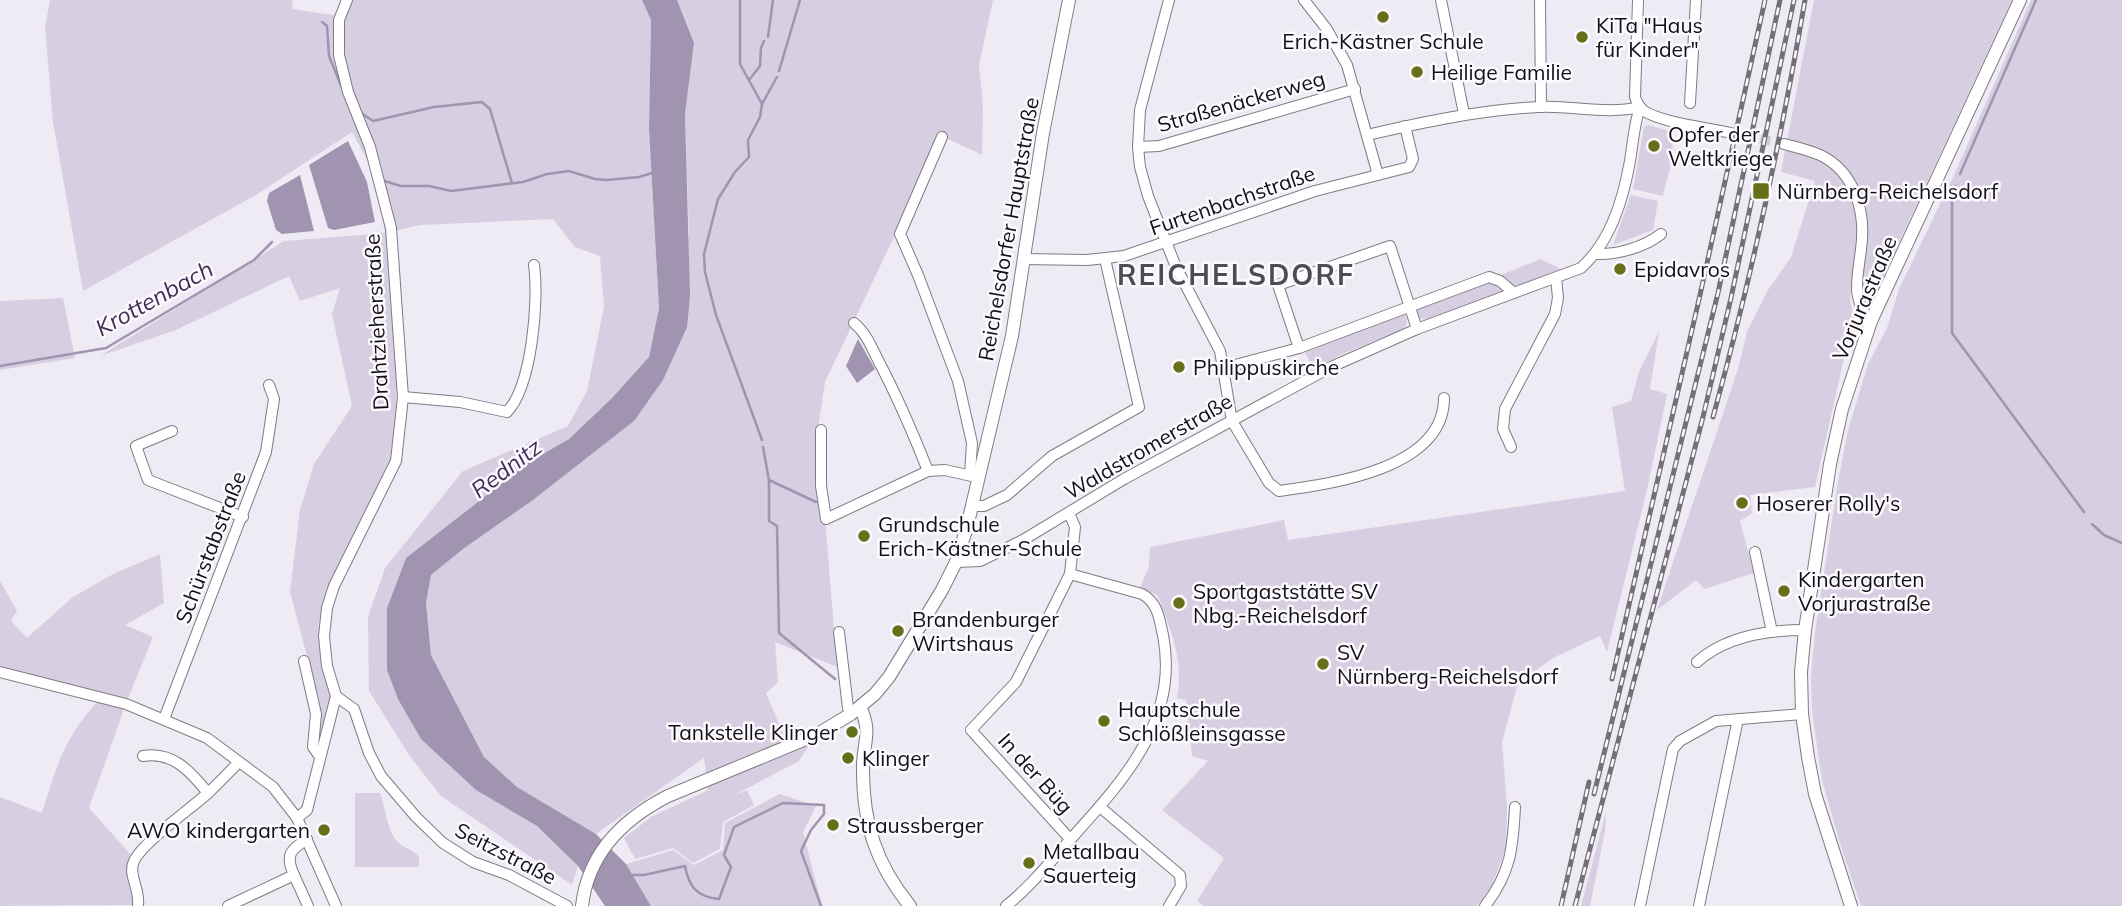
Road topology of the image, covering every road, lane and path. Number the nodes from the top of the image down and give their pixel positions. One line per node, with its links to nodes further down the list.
1 (347, 0): 37 (street, Drahtzieherstraße)
2 (1069, 0): 25 (main road, Reichelsdorfer Hauptstraße)
3 (1169, 0): 20 (street)
4 (1304, 0): 10 (street)
5 (1441, 0): 14 (street)
6 (1540, 0): 12 (street)
7 (1638, 0): 13 (street, Waldstromerstraße)
8 (1696, 0): 11 (street)
9 (2020, 0): 31 (main road, Vorjurastraße)
10 (1355, 89): 17 (street); 20 (street, Straßenäckerweg)
11 (1690, 103)
12 (1541, 107): 13 (street); 14 (street)
13 (1640, 107): 16 (street); 24 (street, Waldstromerstraße)
14 (1464, 114): 15 (street)
15 (1405, 126): 17 (street); 21 (street, Furtenbachstraße)
16 (1731, 133)
17 (1367, 135): 21 (street)
18 (942, 137): 44 (street)
19 (1784, 144): 31 (street)
20 (1138, 147): 23 (street)
21 (1378, 175): 23 (street, Furtenbachstraße)
22 (1661, 234): 24 (street, Waldstromerstraße)
23 (1166, 243): 26 (street, Furtenbachstraße); 35 (street)
24 (1596, 254): 28 (street, Waldstromerstraße)
25 (1023, 259): 26 (street, Furtenbachstraße); 44 (main road, Reichelsdorfer Hauptstraße)
26 (1105, 259): 45 (street)
27 (534, 265): 37 (street)
28 (1556, 278): 29 (street, Waldstromerstraße); 42 (street)
29 (1514, 293): 30 (street, Waldstromerstraße); 33 (street, Waldstromerstraße)
30 (1409, 306): 33 (street); 34 (street, Waldstromerstraße); 34 (street)
31 (1871, 321): 51 (main road, Vorjurastraße)
32 (854, 323): 43 (street)
33 (1417, 329): 39 (street, Waldstromerstraße)
34 (1299, 348): 35 (street, Waldstromerstraße)
35 (1224, 368): 39 (street)
36 (270, 385): 47 (street, Schürstabstraße)
37 (402, 397): 57 (street, Drahtzieherstraße)
38 (1444, 398): 39 (street)
39 (1232, 421): 46 (street, Waldstromerstraße)
40 (821, 430): 43 (street)
41 (172, 431): 47 (street)
42 (1511, 447)
43 (928, 471): 44 (street)
44 (975, 476): 45 (main road, Reichelsdorfer Hauptstraße)
45 (973, 506): 49 (main road, Reichelsdorfer Hauptstraße)
46 (1069, 513): 49 (street, Waldstromerstraße); 50 (street, In der Büg)
47 (243, 517): 60 (street, Schürstabstraße)
48 (1755, 552): 53 (street)
49 (956, 562): 58 (main road, Reichelsdorfer Hauptstraße)
50 (1070, 574): 66 (street); 70 (street, In der Büg)
51 (1805, 630): 53 (street); 59 (main road, Vorjurastraße)
52 (839, 632): 58 (street)
53 (1772, 632): 55 (street)
54 (304, 661): 63 (street)
55 (1698, 662)
56 (0, 672): 60 (street)
57 (336, 696): 63 (street); 77 (street, Seitzstraße)
58 (856, 711): 72 (main road, Reichelsdorfer Hauptstraße); 78 (main road)
59 (1802, 714): 61 (street); 84 (main road, Vorjurastraße)
60 (164, 719): 64 (street)
61 (1738, 719): 82 (street); 83 (street)
62 (143, 756): 65 (street)
63 (320, 757): 68 (street)
64 (239, 762): 65 (street); 68 (street)
65 (208, 793): 73 (street)
66 (1100, 807): 70 (street); 80 (street)
67 (1515, 807): 81 (street)
68 (297, 818): 69 (street)
69 (307, 839): 71 (street); 76 (street)
70 (1070, 839): 79 (street)
71 (294, 875): 74 (street); 75 (street)
72 (582, 904)
73 (138, 906)
74 (228, 906)
75 (308, 906)
76 (336, 906)
77 (567, 906)
78 (909, 906)
79 (1006, 906)
80 (1169, 906)
81 (1485, 906)
82 (1640, 906)
83 (1699, 906)
84 (1851, 906)

